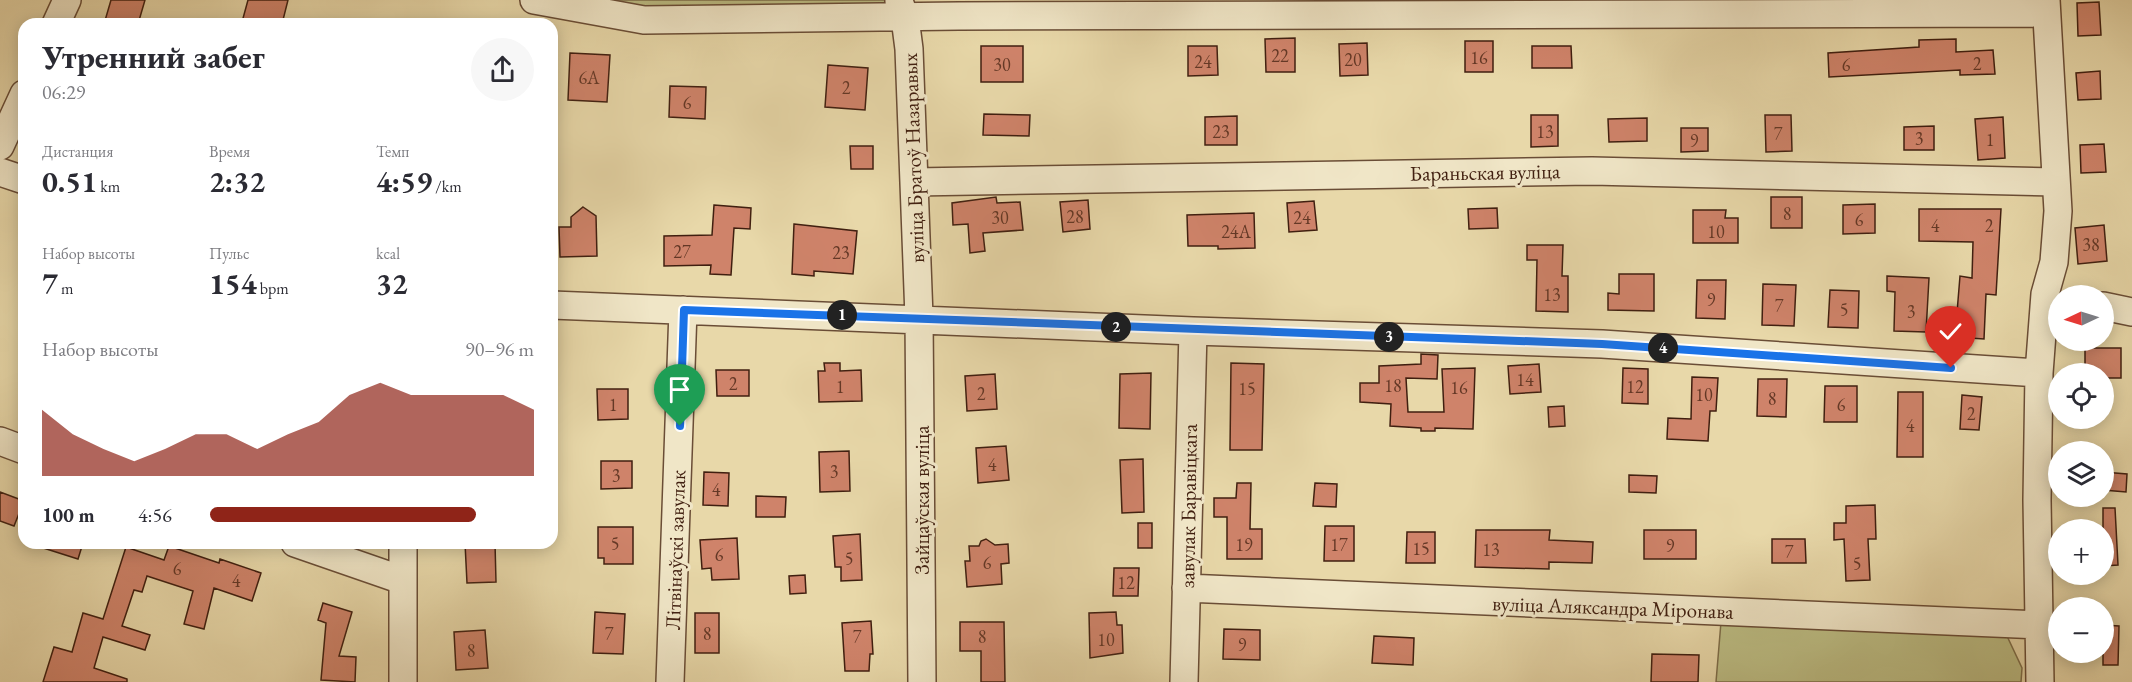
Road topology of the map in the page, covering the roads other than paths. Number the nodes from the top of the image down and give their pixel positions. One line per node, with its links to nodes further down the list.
1 (67, 0): 5 (street)
2 (534, 0): 4 (street)
3 (2046, 6): 4 (street); 11 (street)
4 (902, 9): 10 (street, вуліца Братоў Назаравых)
5 (59, 18)
6 (18, 107): 7 (street)
7 (0, 146)
8 (0, 172): 9 (street)
9 (18, 178)
10 (915, 182): 11 (street, Бараньская вуліца); 17 (street, вуліца Братоў Назаравых)
11 (2056, 182): 12 (street)
12 (2053, 285)
13 (558, 305): 15 (street)
14 (2114, 308): 16 (street)
15 (684, 310): 17 (street); 29 (street, Літвінаўскі завулак)
16 (2132, 312)
17 (919, 317): 19 (street); 30 (street, Зайцаўская вуліца)
18 (2048, 319): 20 (street)
19 (1193, 330): 20 (street); 26 (street, завулак Баравіцкага)
20 (2039, 374): 27 (street)
21 (0, 441): 22 (street)
22 (18, 448)
23 (312, 549): 25 (street)
24 (403, 549): 25 (street)
25 (402, 580): 28 (street)
26 (1186, 588): 27 (street, вуліца Аляксандра Міронава); 31 (street, завулак Баравіцкага)
27 (2040, 625): 32 (street)
28 (403, 682)
29 (670, 682)
30 (922, 682)
31 (1184, 682)
32 (2040, 682)

